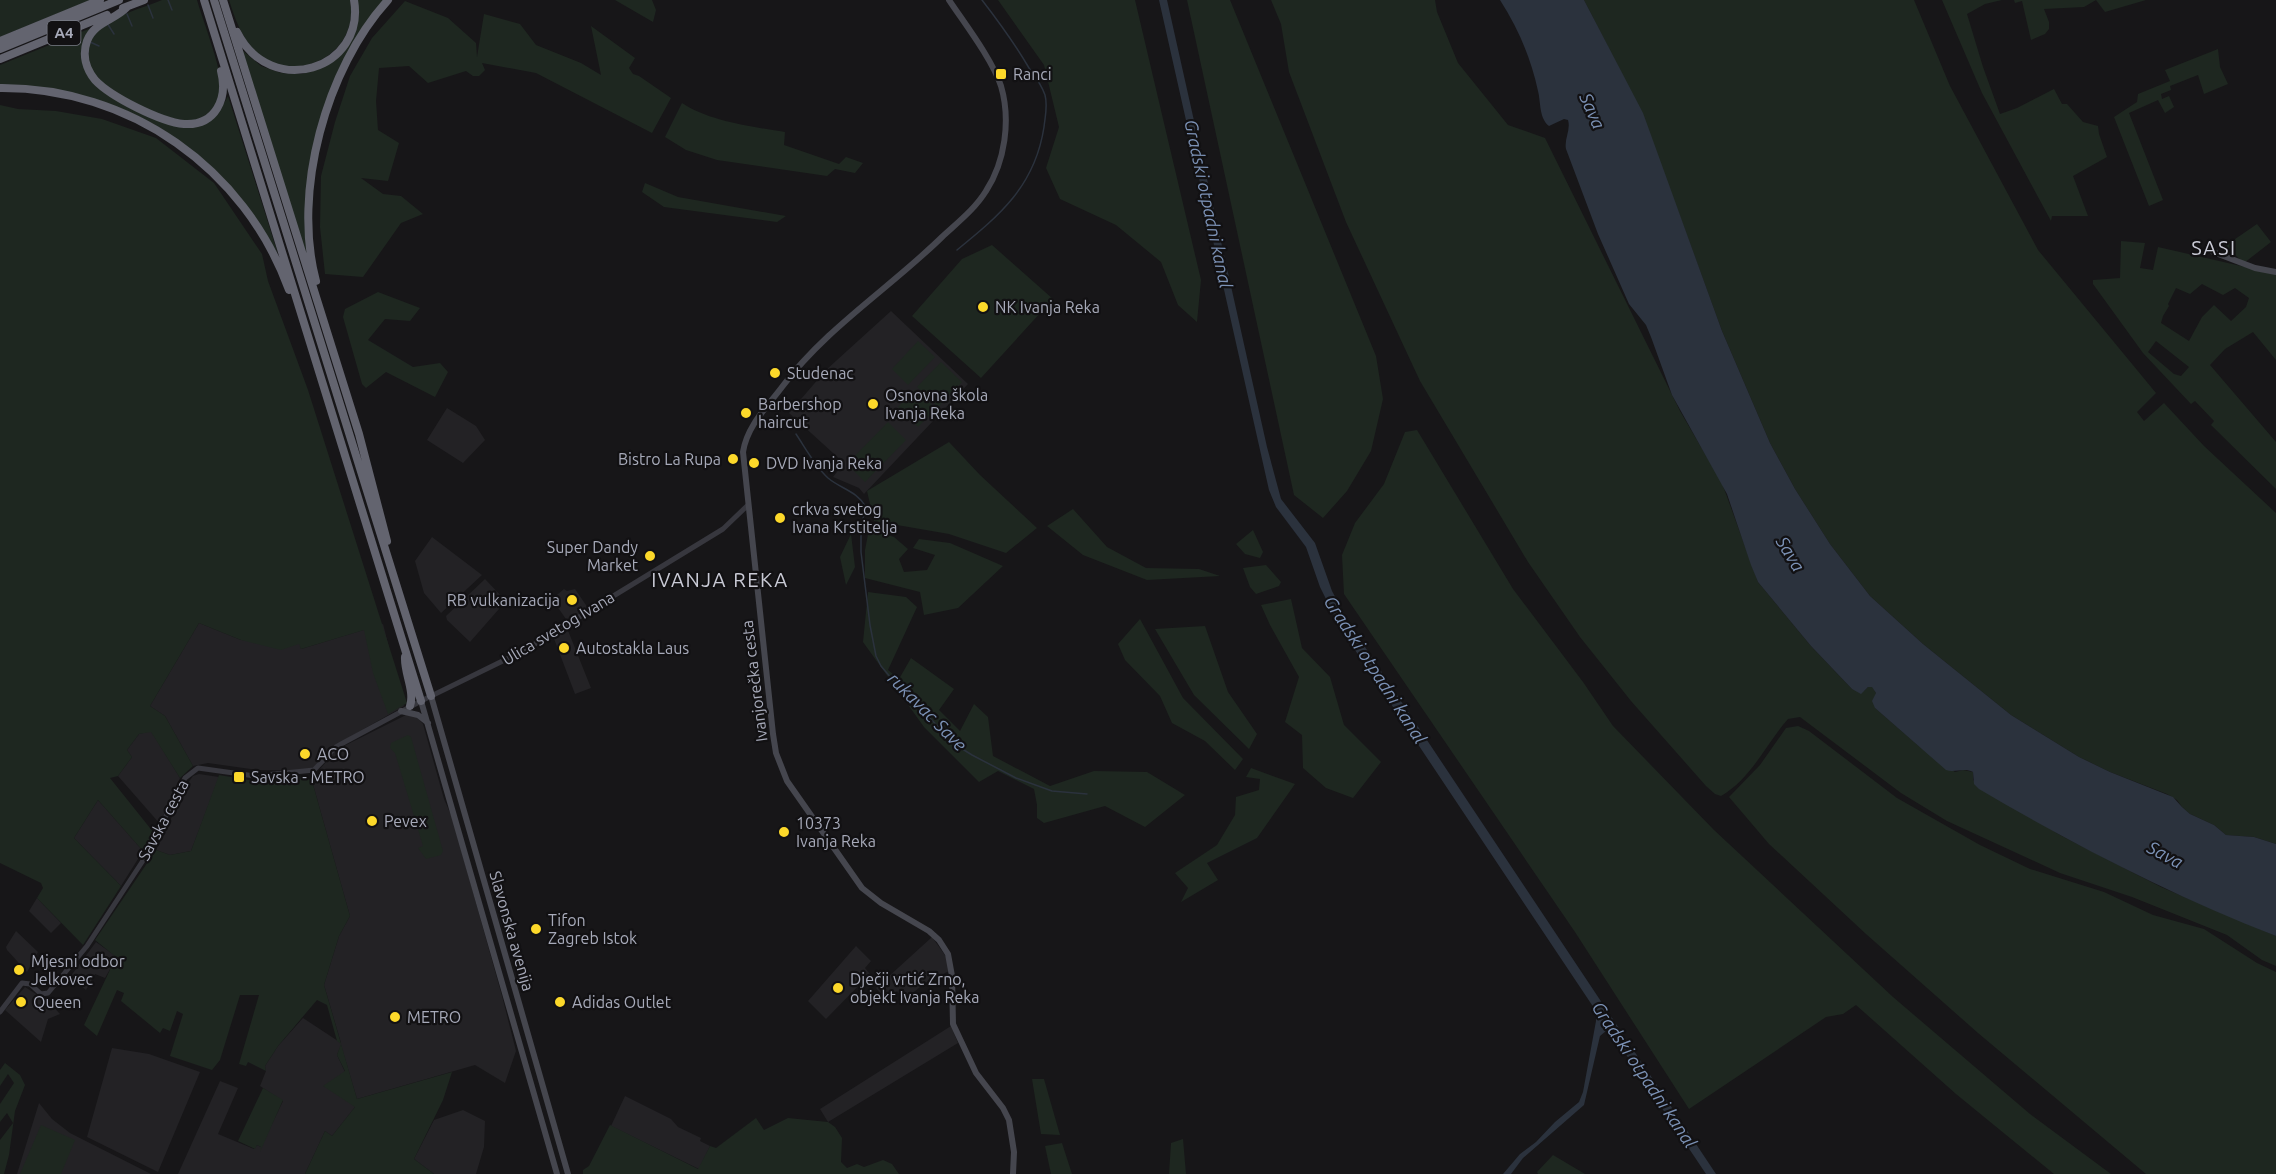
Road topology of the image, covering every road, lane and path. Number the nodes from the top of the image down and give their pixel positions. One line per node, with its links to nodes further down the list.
1 (100, 0): 11 (highway)
2 (119, 0): 12 (highway, A4)
3 (144, 0): 10 (highway, A4)
4 (204, 0): 13 (highway)
5 (214, 0): 21 (highway)
6 (223, 0): 7 (highway); 18 (highway)
7 (354, 0)
8 (388, 0): 18 (highway)
9 (949, 0): 20 (main road, Ivanjorečka cesta)
10 (128, 7): 13 (highway); 14 (highway, A4)
11 (0, 41)
12 (0, 49)
13 (219, 49): 19 (highway)
14 (0, 59)
15 (0, 88): 19 (highway)
16 (2213, 252): 17 (main road)
17 (2276, 272)
18 (320, 306): 21 (highway)
19 (306, 329): 22 (highway)
20 (748, 505): 23 (street, Ulica svetog Ivana); 31 (main road, Ivanjorečka cesta)
21 (386, 553): 23 (highway)
22 (406, 650): 24 (highway); 25 (highway)
23 (431, 696): 24 (street, Ulica svetog Ivana); 30 (main road, Slavonska avenija)
24 (421, 700): 25 (street, Savska cesta); 27 (main road, Slavonska avenija)
25 (410, 706): 26 (street, Savska cesta)
26 (401, 711): 27 (main road); 28 (street, Savska cesta)
27 (428, 723): 29 (main road, Slavonska avenija)
28 (0, 1012)
29 (557, 1174)
30 (568, 1174)
31 (1013, 1174)

